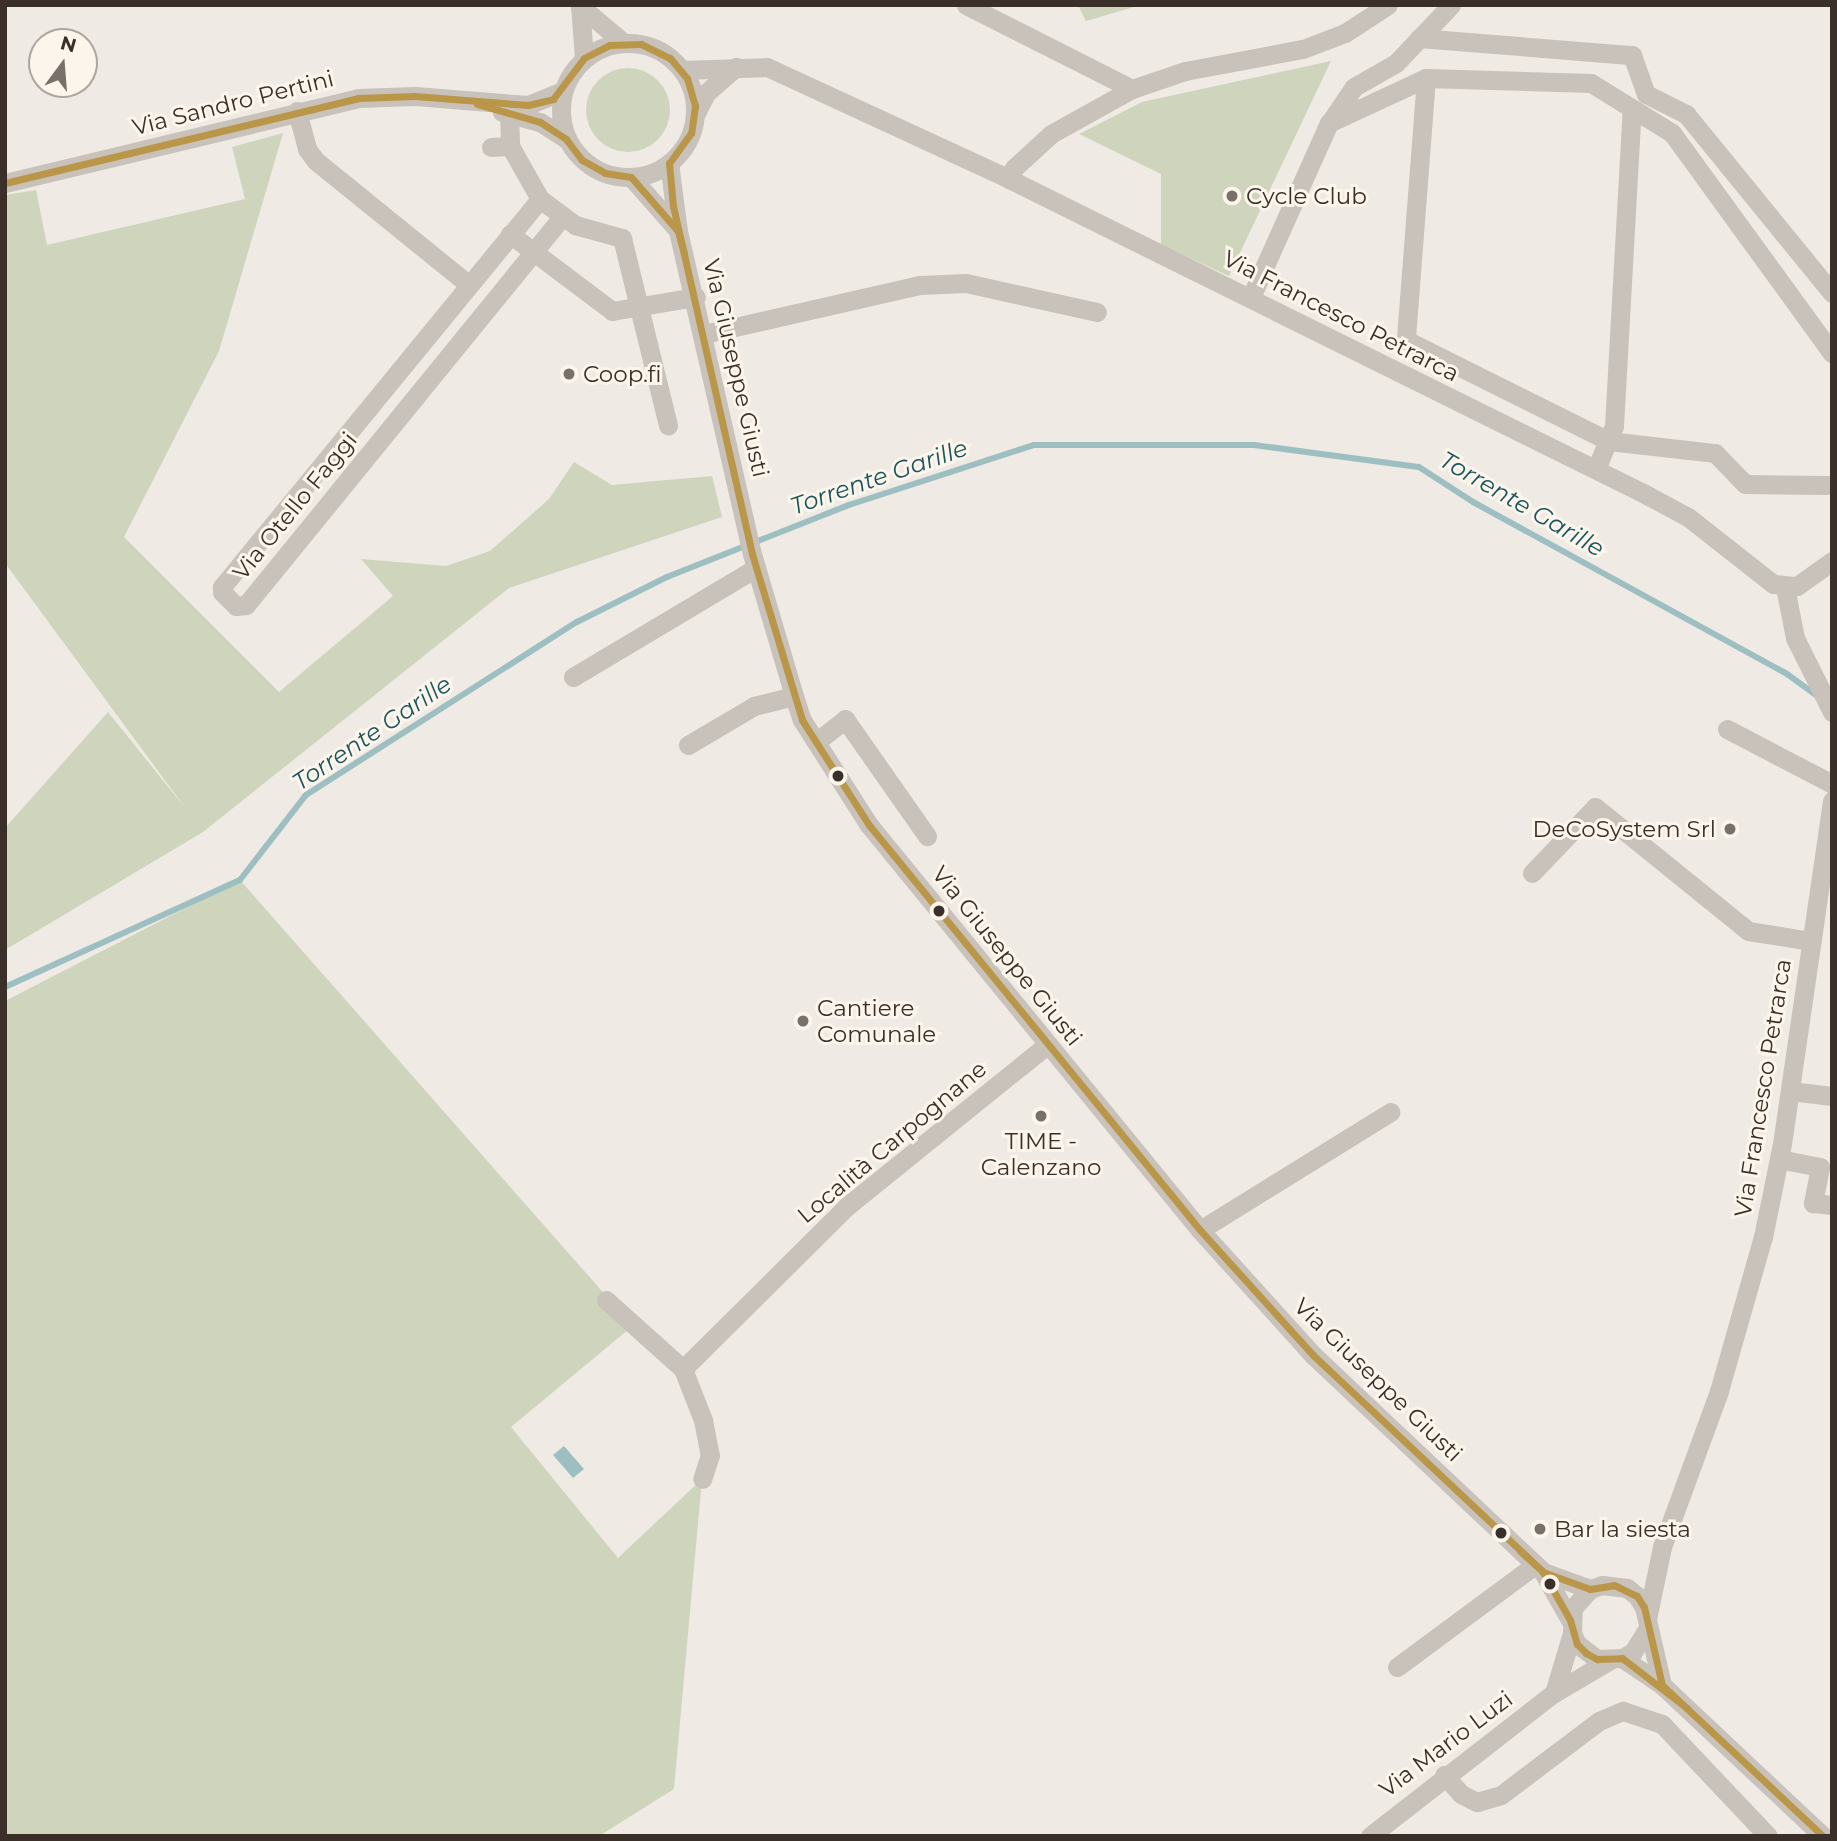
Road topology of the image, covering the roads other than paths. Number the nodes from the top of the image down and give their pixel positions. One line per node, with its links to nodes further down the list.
1 (965, 5): 11 (street)
2 (1388, 5): 11 (street)
3 (1451, 5): 5 (street)
4 (580, 6): 6 (street); 7 (street)
5 (1419, 38): 18 (street); 30 (street)
6 (624, 43): 7 (street); 9 (street)
7 (584, 58): 12 (street)
8 (736, 67): 9 (street, Via Francesco Petrarca); 17 (street); 22 (street, Via Francesco Petrarca)
9 (681, 69): 17 (street)
10 (1426, 78): 14 (street); 18 (street); 40 (street)
11 (1132, 89): 22 (street)
12 (562, 91): 13 (street, Via Sandro Pertini); 19 (street)
13 (475, 103): 15 (street, Via Sandro Pertini); 16 (street, Via Sandro Pertini)
14 (1632, 109): 38 (street); 40 (street)
15 (297, 111): 23 (street, Via Sandro Pertini); 29 (street)
16 (509, 114): 19 (street, Via Sandro Pertini); 24 (street)
17 (695, 115): 20 (street)
18 (1329, 123): 32 (street)
19 (566, 139): 21 (street)
20 (669, 163): 21 (street); 26 (street, Via Giuseppe Giusti)
21 (631, 177): 26 (street, Via Giuseppe Giusti)
22 (1009, 179): 32 (street, Via Francesco Petrarca)
23 (5, 183)
24 (540, 199): 25 (street); 27 (street, Via Otello Faggi)
25 (562, 218): 28 (street, Via Otello Faggi); 33 (street)
26 (678, 231): 31 (street, Via Giuseppe Giusti)
27 (510, 234): 28 (street); 29 (street, Via Otello Faggi)
28 (533, 254): 33 (street); 37 (street, Via Otello Faggi)
29 (468, 285): 35 (street, Via Otello Faggi)
30 (1832, 293)
31 (696, 297): 33 (street); 36 (street, Via Giuseppe Giusti)
32 (1251, 298): 41 (street, Via Francesco Petrarca)
33 (639, 310): 39 (street)
34 (1097, 312): 36 (street)
35 (430, 334): 37 (street); 37 (street, Via Otello Faggi)
36 (704, 334): 43 (street, Via Giuseppe Giusti)
37 (451, 352)
38 (1832, 353)
39 (668, 425)
40 (1609, 441): 41 (street); 42 (street)
41 (1596, 470): 45 (street, Via Francesco Petrarca)
42 (1830, 483)
43 (754, 561): 46 (street); 47 (street, Via Giuseppe Giusti)
44 (1832, 561): 45 (street)
45 (1785, 587): 48 (street)
46 (573, 677)
47 (794, 696): 50 (street, Via Giuseppe Giusti); 51 (street)
48 (1832, 712)
49 (1727, 729): 52 (street)
50 (816, 742): 54 (street); 57 (street, Via Giuseppe Giusti)
51 (688, 745)
52 (1832, 784)
53 (1831, 812): 56 (street, Via Francesco Petrarca)
54 (928, 836)
55 (1532, 873): 56 (street)
56 (1811, 941): 58 (street, Via Francesco Petrarca)
57 (1047, 1045): 63 (street, Via Giuseppe Giusti); 65 (street, Località Carpognane)
58 (1790, 1091): 59 (street); 61 (street, Via Francesco Petrarca)
59 (1832, 1096)
60 (1390, 1112): 63 (street)
61 (1779, 1158): 62 (street); 69 (street, Via Francesco Petrarca)
62 (1832, 1205)
63 (1200, 1230): 67 (street, Via Giuseppe Giusti)
64 (606, 1300): 65 (street)
65 (683, 1369): 66 (street)
66 (702, 1479)
67 (1539, 1569): 68 (street, Via Giuseppe Giusti); 70 (street, Via Giuseppe Giusti); 72 (street)
68 (1590, 1589): 69 (street, Via Giuseppe Giusti); 70 (street)
69 (1646, 1625): 71 (street); 73 (street, Via Giuseppe Giusti)
70 (1571, 1626): 71 (street, Via Giuseppe Giusti); 74 (street)
71 (1616, 1659): 73 (street, Via Giuseppe Giusti); 74 (street, Via Mario Luzi)
72 (1397, 1667)
73 (1662, 1685): 78 (street, Via Giuseppe Giusti)
74 (1554, 1693): 75 (street, Via Mario Luzi)
75 (1444, 1775): 76 (street, Via Mario Luzi); 77 (street)
76 (1370, 1836)
77 (1768, 1836)
78 (1823, 1836)

